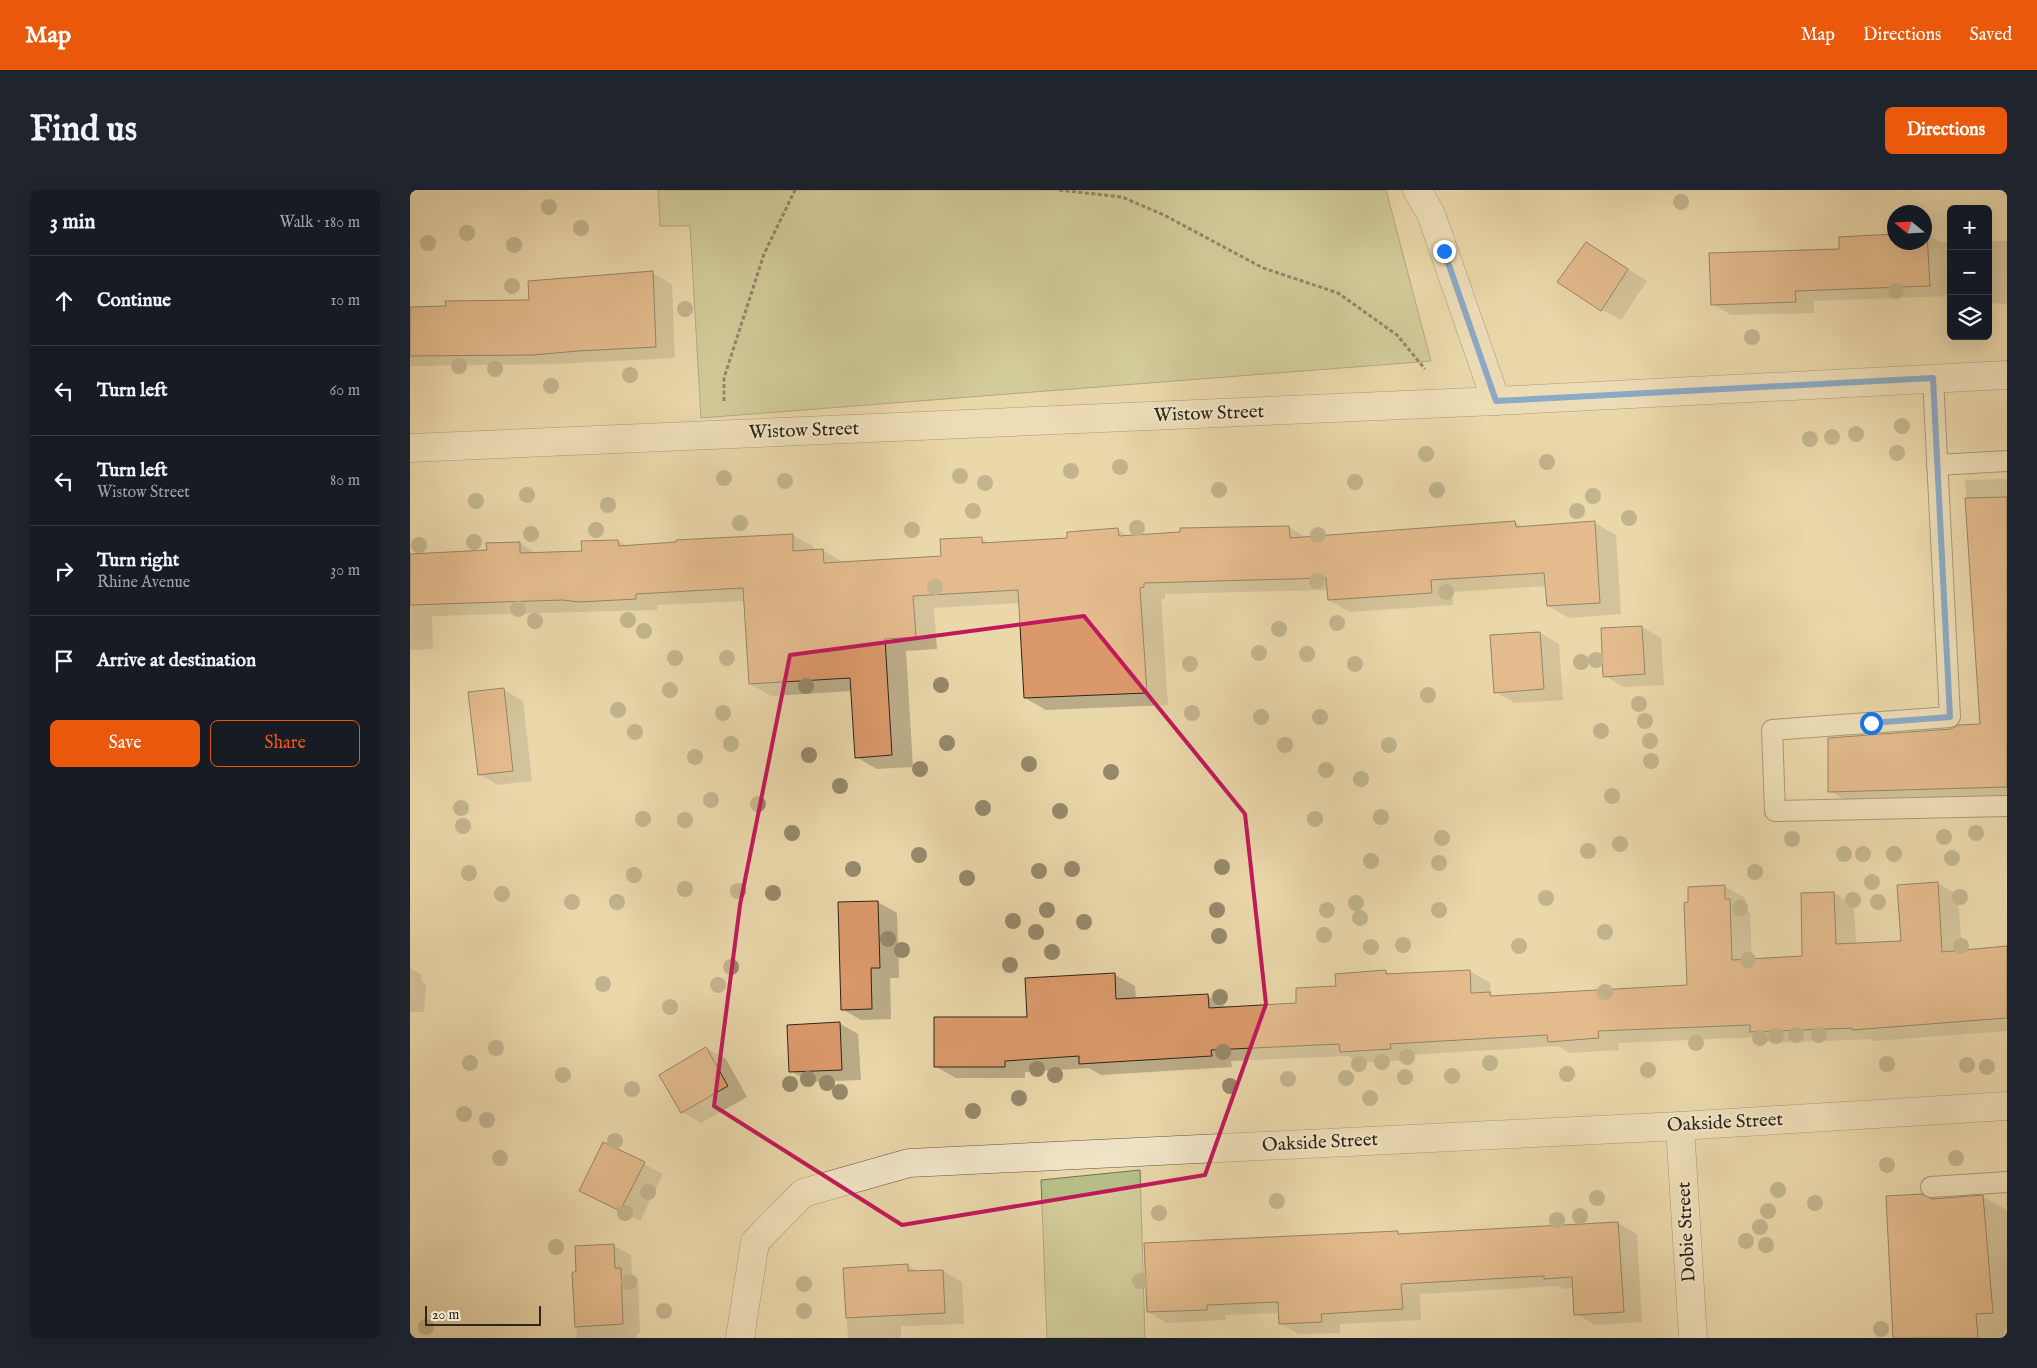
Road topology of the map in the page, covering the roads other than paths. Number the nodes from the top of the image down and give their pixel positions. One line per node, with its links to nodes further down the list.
1 (1417, 190): 4 (street)
2 (2007, 374): 3 (street, Wistow Street)
3 (1933, 378): 4 (street, Wistow Street); 7 (lane)
4 (1496, 401): 5 (street, Wistow Street)
5 (410, 448)
6 (2007, 461): 7 (lane)
7 (1937, 465): 8 (lane)
8 (2007, 806)
9 (2007, 1106): 10 (street, Oakside Street)
10 (1680, 1126): 13 (street, Oakside Street); 14 (street, Dobie Street)
11 (2007, 1182): 12 (lane)
12 (1931, 1187)
13 (740, 1338)
14 (1693, 1338)

